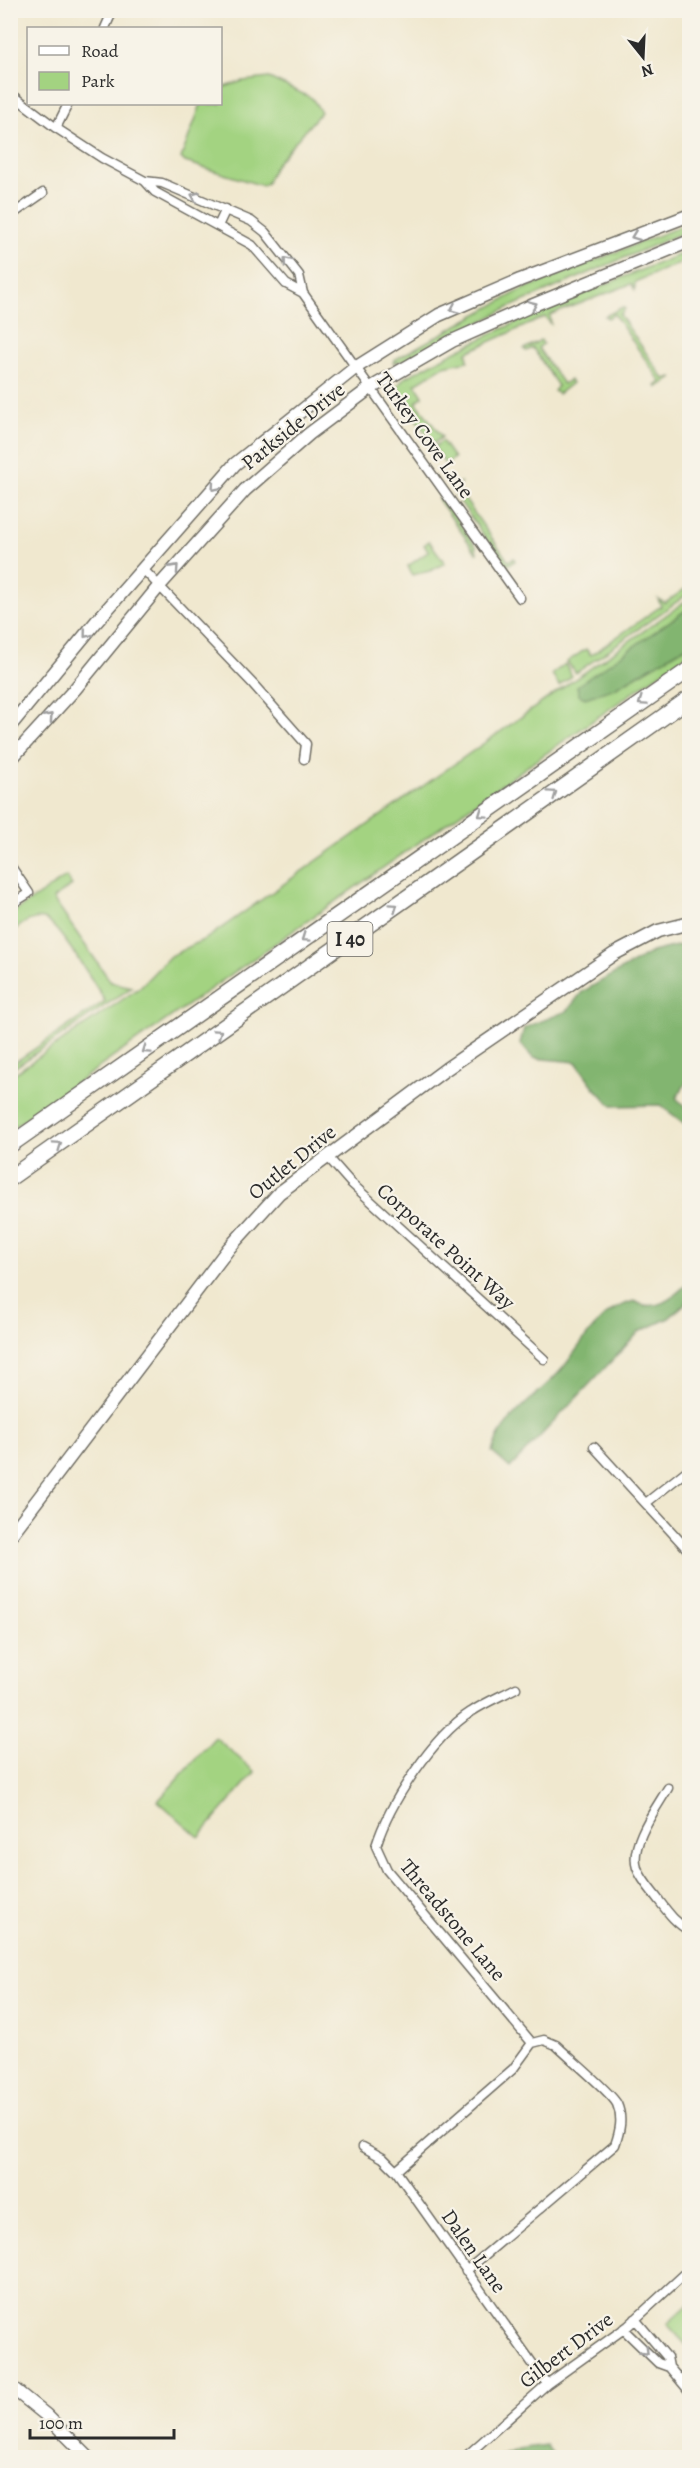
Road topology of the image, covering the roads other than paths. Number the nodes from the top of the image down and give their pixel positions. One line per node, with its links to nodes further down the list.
1 (113, 10): 2 (street)
2 (105, 27)
3 (10, 93): 5 (street, Turkey Cove Lane)
4 (68, 105): 5 (street)
5 (56, 128): 6 (street, Turkey Cove Lane)
6 (145, 181): 8 (street, Turkey Cove Lane, one-way to 6); 11 (street, Turkey Cove Lane)
7 (43, 193): 10 (street)
8 (226, 209): 11 (street); 13 (street, Turkey Cove Lane, one-way to 8)
9 (690, 215): 14 (street, Parkside Drive, one-way to 14)
10 (10, 216)
11 (218, 226): 13 (street, Turkey Cove Lane)
12 (690, 241): 15 (street, Parkside Drive, one-way to 12)
13 (303, 293): 14 (street, Turkey Cove Lane)
14 (355, 368): 15 (street, Turkey Cove Lane); 16 (street, Parkside Drive, one-way to 16)
15 (369, 389): 17 (street, Parkside Drive, one-way to 15); 18 (street, Turkey Cove Lane)
16 (143, 569): 17 (street); 21 (street, Parkside Drive, one-way to 21)
17 (160, 585): 22 (street); 23 (street, Parkside Drive, one-way to 17)
18 (520, 598)
19 (690, 669): 27 (highway, I 40, one-way to 27)
20 (690, 699): 29 (highway, I 40, one-way to 20)
21 (10, 726)
22 (304, 759)
23 (10, 760)
24 (10, 865): 25 (street)
25 (10, 905)
26 (690, 922): 28 (street, Outlet Drive)
27 (10, 1145)
28 (327, 1156): 30 (street, Corporate Point Way); 34 (street, Outlet Drive)
29 (10, 1178)
30 (544, 1359)
31 (594, 1447): 33 (street)
32 (690, 1468): 33 (street)
33 (646, 1503): 35 (street)
34 (10, 1536)
35 (690, 1552)
36 (516, 1688): 39 (street, Threadstone Lane)
37 (669, 1788): 38 (street)
38 (690, 1931)
39 (532, 2043): 41 (street); 43 (street)
40 (363, 2147): 41 (street, Dalen Lane)
41 (396, 2171): 43 (street, Dalen Lane)
42 (690, 2270): 44 (street, Gilbert Drive)
43 (466, 2271): 47 (street, Dalen Lane)
44 (635, 2319): 45 (street, Gilbert Drive); 46 (street)
45 (623, 2330): 46 (street, one-way to 46); 47 (street, Gilbert Drive)
46 (669, 2367): 49 (street)
47 (547, 2384): 51 (street, Gilbert Drive)
48 (10, 2386): 50 (street)
49 (690, 2392)
50 (89, 2457)
51 (464, 2457)

